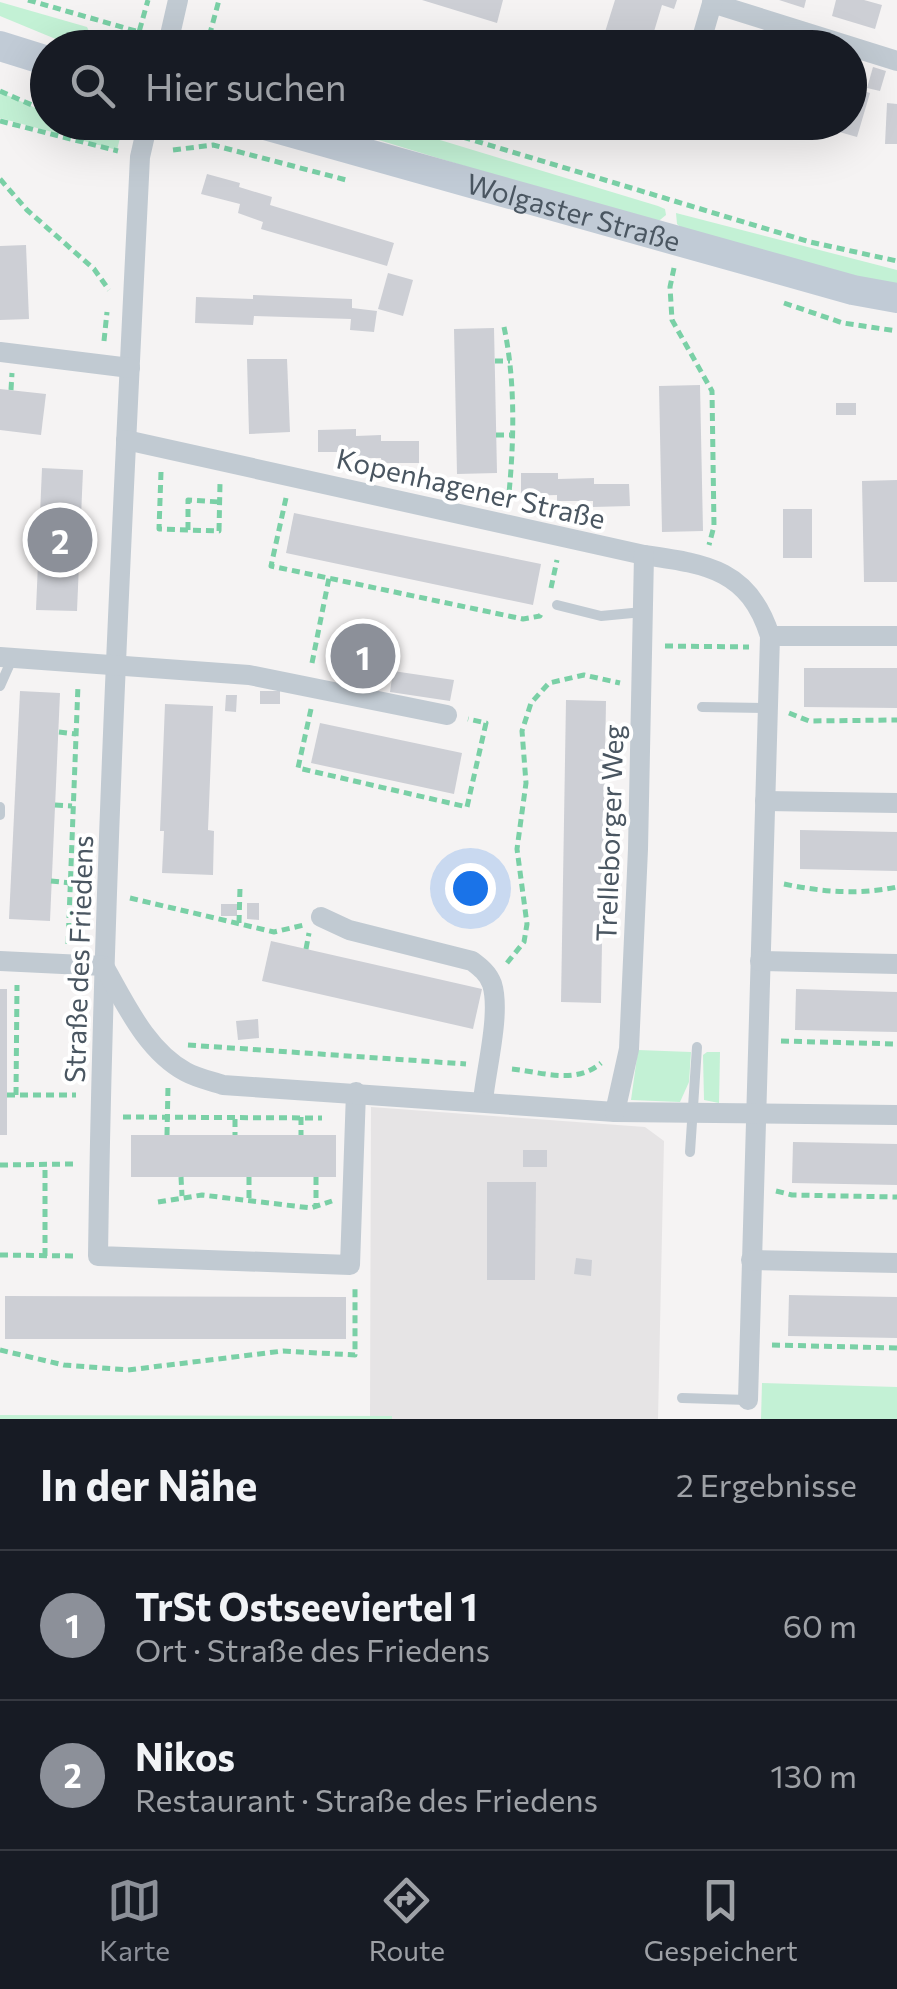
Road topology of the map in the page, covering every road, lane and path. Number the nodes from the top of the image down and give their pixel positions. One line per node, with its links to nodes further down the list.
1 (28, 0): 6 (path)
2 (148, 0): 7 (path)
3 (178, 0): 8 (street)
4 (219, 0): 9 (path)
5 (712, 2): 10 (street); 11 (street)
6 (132, 30)
7 (140, 30)
8 (171, 30)
9 (211, 30)
10 (704, 30)
11 (800, 30)
12 (0, 46): 14 (main road)
13 (867, 51): 15 (street)
14 (30, 55)
15 (897, 61)
16 (0, 91): 17 (path)
17 (30, 104)
18 (0, 122): 19 (path)
19 (30, 129)
20 (79, 140): 26 (path)
21 (144, 140): 38 (street, Straße des Friedens)
22 (318, 140): 32 (main road, Wolgaster Straße)
23 (473, 140): 28 (path)
24 (213, 146): 25 (path)
25 (173, 150)
26 (118, 151)
27 (0, 179): 31 (path)
28 (897, 261)
29 (674, 266): 40 (path)
30 (110, 270): 31 (path)
31 (108, 290): 37 (path)
32 (897, 298)
33 (504, 327): 36 (path)
34 (0, 352): 37 (street)
35 (495, 361): 36 (path)
36 (510, 361): 41 (path)
37 (104, 365): 38 (street)
38 (130, 368): 43 (street, Straße des Friedens)
39 (700, 420): 40 (path)
40 (713, 420): 48 (path)
41 (510, 434): 42 (path); 50 (path)
42 (496, 435)
43 (126, 440): 50 (street, Kopenhagener Straße); 63 (street, Straße des Friedens)
44 (176, 469): 51 (path)
45 (221, 475): 49 (path)
46 (287, 490): 55 (path)
47 (702, 493): 48 (path)
48 (714, 493): 54 (path)
49 (220, 502): 51 (path); 51 (path)
50 (506, 524): 53 (street, Kopenhagener Straße)
51 (188, 530)
52 (559, 548): 56 (path)
53 (644, 555): 54 (street, Kopenhagener Straße); 57 (street, Trelleborger Weg)
54 (704, 564): 59 (street, Kopenhagener Straße)
55 (329, 578): 56 (path); 66 (path)
56 (551, 604): 57 (lane)
57 (642, 612): 60 (street, Trelleborger Weg)
58 (897, 636): 59 (street)
59 (770, 642): 60 (path); 68 (street)
60 (642, 646): 67 (street, Trelleborger Weg)
61 (6, 658): 62 (street); 65 (lane)
62 (79, 662): 63 (street); 73 (path)
63 (117, 664): 66 (street); 85 (street, Straße des Friedens)
64 (621, 666): 67 (path)
65 (0, 686)
66 (312, 686): 70 (street); 70 (path)
67 (631, 686): 93 (path); 105 (street, Trelleborger Weg)
68 (768, 706): 69 (lane); 71 (path); 74 (street)
69 (702, 707)
70 (447, 715)
71 (897, 720)
72 (58, 732): 73 (path)
73 (76, 734): 77 (path)
74 (765, 801): 75 (street); 80 (street)
75 (897, 803)
76 (55, 805): 77 (path)
77 (73, 806): 82 (path)
78 (0, 807): 79 (lane)
79 (0, 815)
80 (763, 875): 83 (path); 89 (street)
81 (52, 881): 82 (path)
82 (70, 883): 91 (path)
83 (897, 887)
84 (240, 888): 87 (path)
85 (107, 895): 87 (path); 92 (street, Straße des Friedens)
86 (321, 917): 87 (path); 93 (street)
87 (239, 923)
88 (6, 961): 91 (street); 103 (path)
89 (760, 961): 90 (street); 94 (street)
90 (897, 964)
91 (67, 966): 92 (street)
92 (104, 966): 101 (street); 109 (street, Straße des Friedens)
93 (486, 971): 99 (street)
94 (758, 1040): 96 (path); 107 (street)
95 (176, 1044): 99 (path)
96 (897, 1044)
97 (696, 1046): 106 (lane)
98 (608, 1057): 99 (path)
99 (486, 1066): 104 (street)
100 (76, 1077): 103 (path)
101 (356, 1092): 104 (street); 110 (street)
102 (7, 1095): 103 (path)
103 (16, 1095)
104 (483, 1101): 105 (street)
105 (615, 1112): 106 (street)
106 (692, 1113): 107 (street); 112 (lane)
107 (756, 1114): 108 (street); 119 (street)
108 (897, 1115)
109 (100, 1116): 110 (path); 126 (street, Straße des Friedens)
110 (355, 1118): 118 (street)
111 (75, 1148): 113 (path)
112 (690, 1152)
113 (45, 1165): 114 (path); 125 (path)
114 (0, 1166)
115 (182, 1177): 120 (path)
116 (249, 1177): 122 (path)
117 (316, 1177): 124 (path)
118 (353, 1183): 124 (path); 130 (street)
119 (754, 1186): 121 (path); 128 (street)
120 (182, 1196): 122 (path); 123 (path)
121 (897, 1197)
122 (249, 1199): 124 (path)
123 (158, 1202)
124 (316, 1206)
125 (44, 1256): 126 (path); 127 (path)
126 (98, 1256): 130 (street)
127 (2, 1257)
128 (751, 1260): 129 (street); 131 (street)
129 (897, 1263)
130 (350, 1265): 133 (path)
131 (749, 1344): 132 (path); 135 (street)
132 (897, 1348)
133 (0, 1350)
134 (682, 1398): 135 (lane)
135 (748, 1400)

